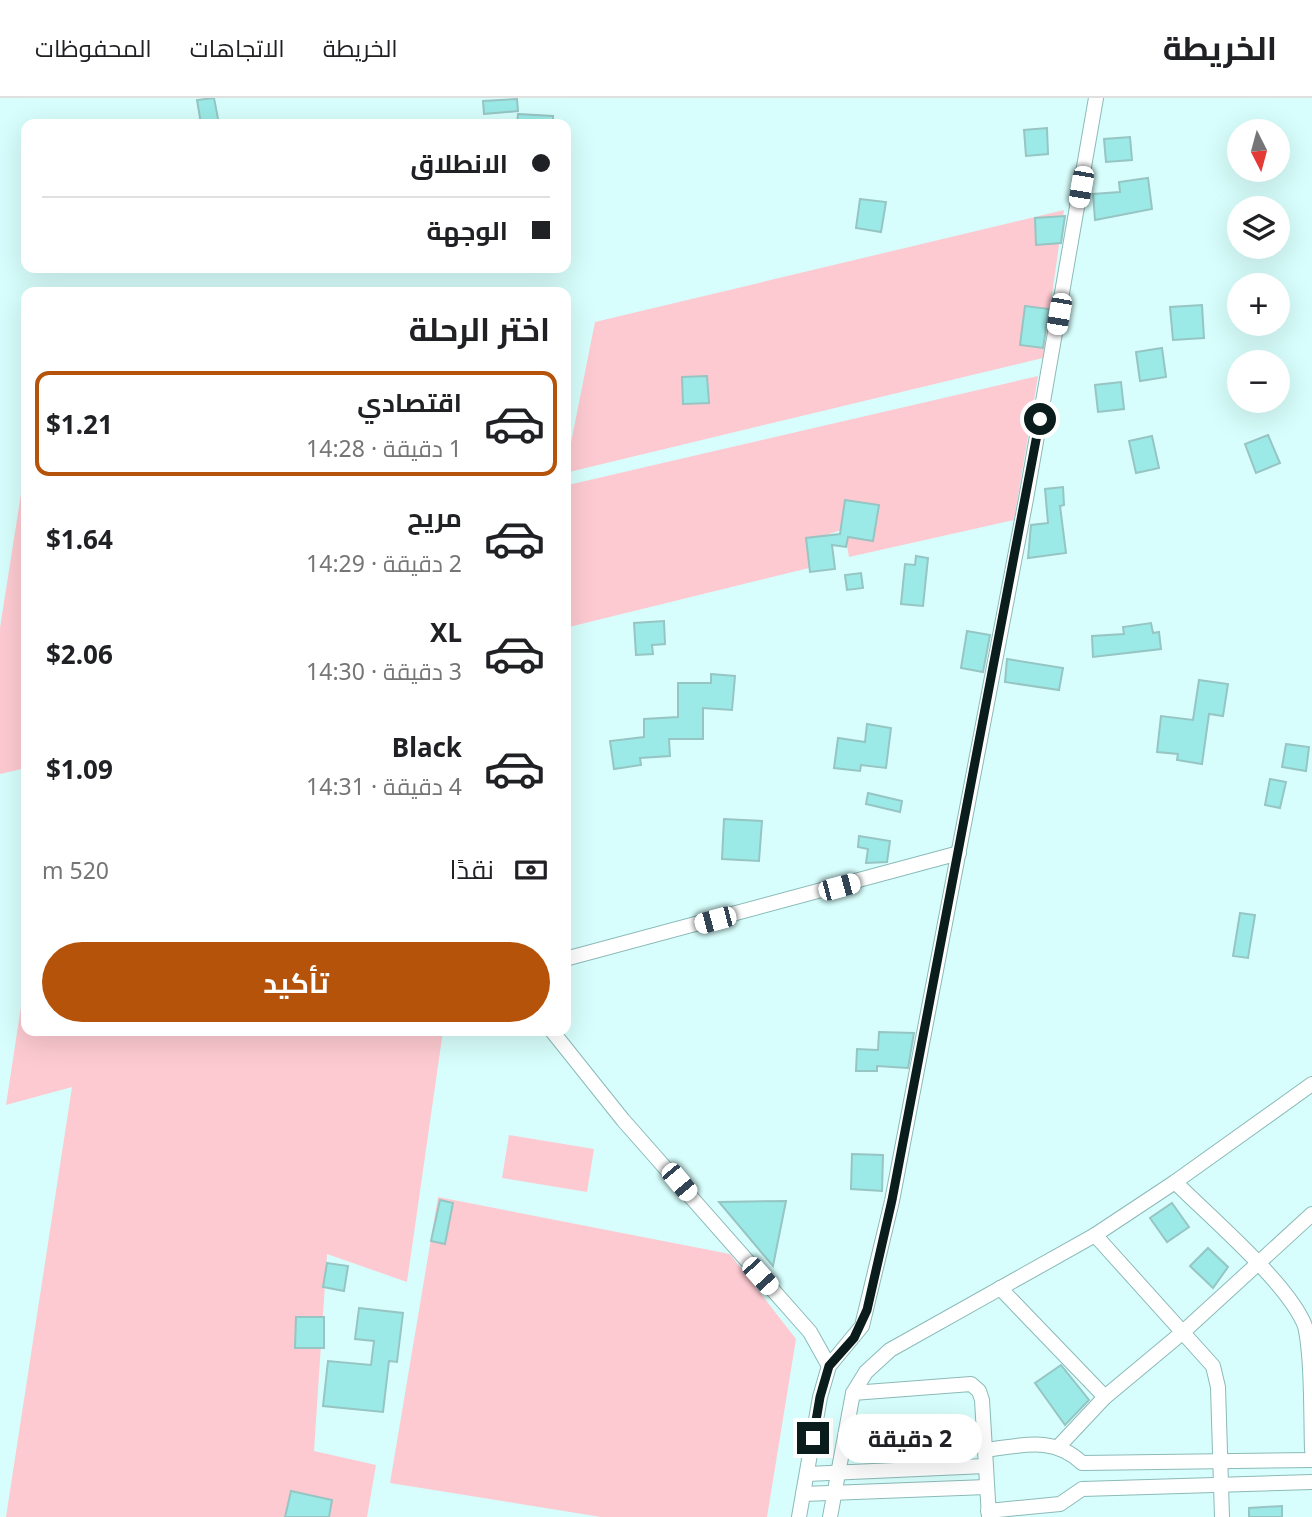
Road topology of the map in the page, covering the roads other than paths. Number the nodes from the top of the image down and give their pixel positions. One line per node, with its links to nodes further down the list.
1 (1096, 98): 2 (street)
2 (959, 853): 3 (street); 12 (street)
3 (571, 957)
4 (556, 1036): 12 (street)
5 (1312, 1084): 6 (street)
6 (1175, 1182): 8 (street); 9 (street)
7 (1312, 1214): 9 (street)
8 (1095, 1235): 10 (street); 11 (street)
9 (1257, 1263): 11 (street); 17 (street)
10 (1000, 1288): 13 (street); 14 (street)
11 (1183, 1332): 14 (street); 19 (street)
12 (829, 1366): 22 (street)
13 (853, 1393): 16 (street); 23 (street)
14 (1104, 1397): 15 (street)
15 (1059, 1446): 16 (street); 20 (street)
16 (985, 1450): 21 (street)
17 (1312, 1450)
18 (1312, 1460): 19 (street)
19 (1218, 1462): 20 (street); 25 (street)
20 (1082, 1463): 27 (street)
21 (985, 1466): 23 (street); 26 (street)
22 (807, 1474): 23 (street); 29 (street)
23 (836, 1474): 28 (street)
24 (1312, 1482): 25 (street)
25 (1221, 1485): 27 (street); 33 (street)
26 (987, 1487): 28 (street); 30 (street)
27 (1082, 1489): 30 (street)
28 (833, 1492): 29 (street); 32 (street)
29 (803, 1494): 31 (street)
30 (988, 1514)
31 (799, 1517)
32 (830, 1517)
33 (1222, 1517)

